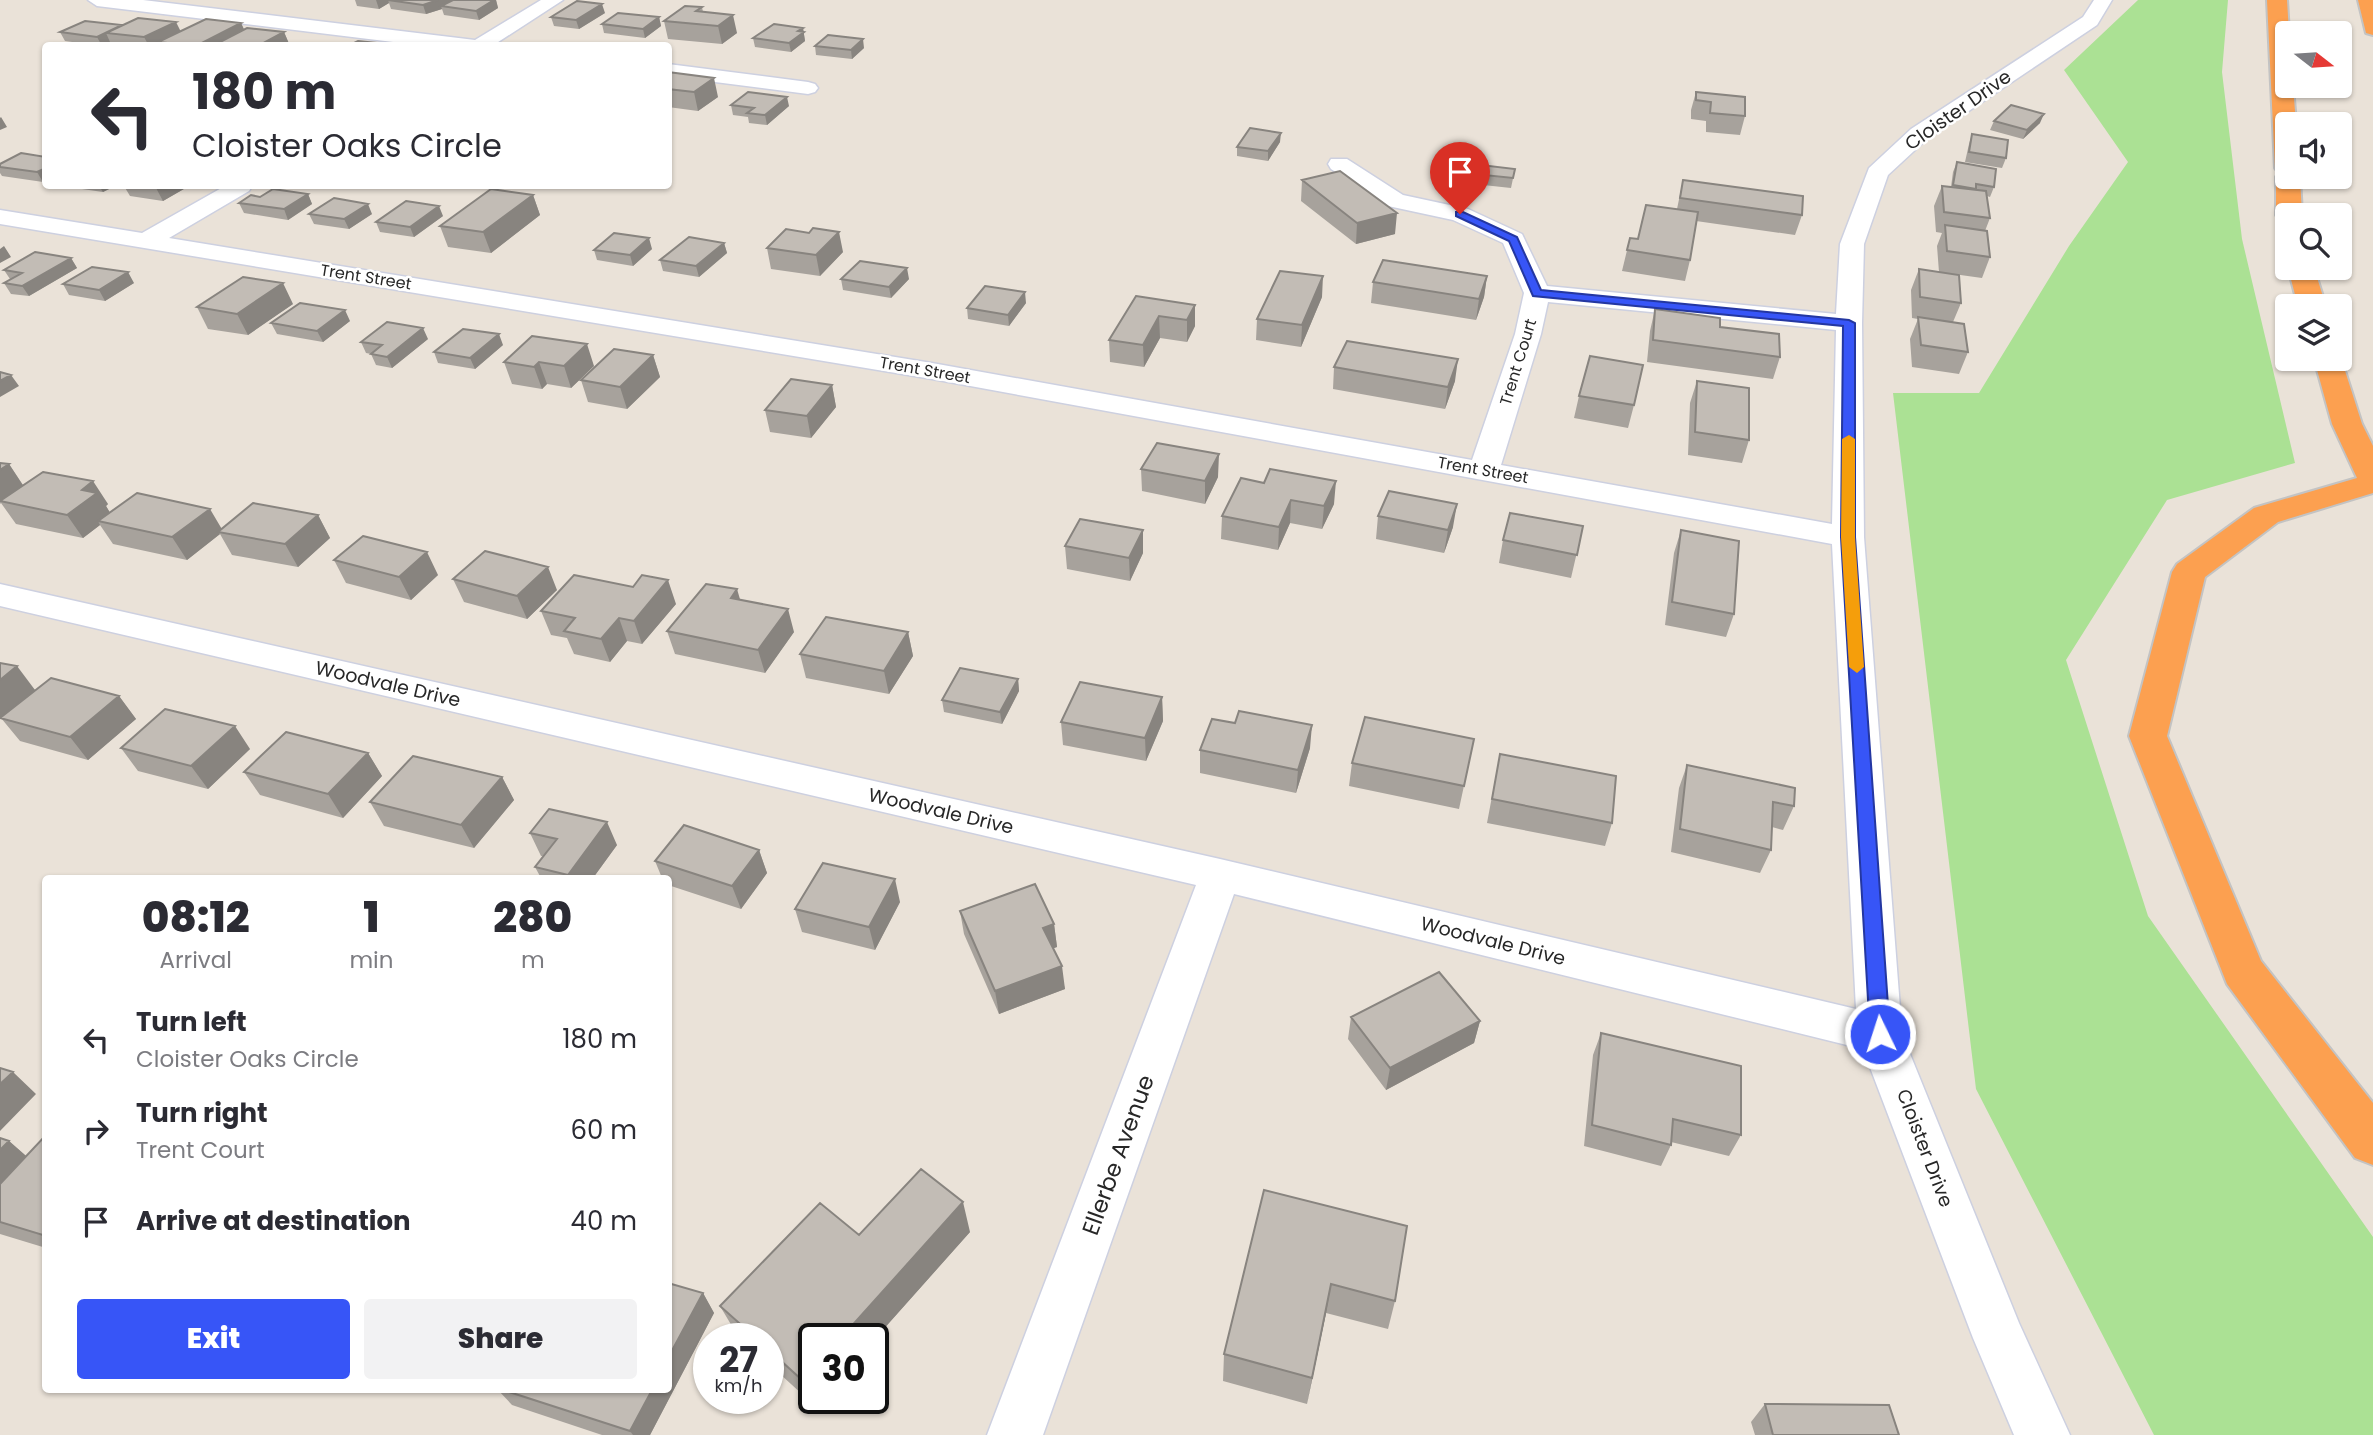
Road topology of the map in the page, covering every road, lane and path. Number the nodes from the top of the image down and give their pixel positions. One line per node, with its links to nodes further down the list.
1 (97, 0): 7 (street)
2 (554, 0): 8 (street)
3 (2103, 0): 17 (street, Cloister Drive)
4 (2277, 0): 11 (highway)
5 (2368, 0): 6 (highway)
6 (2373, 29)
7 (445, 42)
8 (485, 42)
9 (672, 71): 10 (street)
10 (808, 88)
11 (2284, 112)
12 (1339, 164): 16 (street, Trent Court)
13 (236, 189): 15 (street)
14 (0, 217): 15 (street, Trent Street)
15 (146, 241): 19 (street, Trent Street)
16 (1550, 294): 17 (street); 19 (street, Trent Court)
17 (1849, 323): 21 (street, Cloister Drive)
18 (2332, 371): 20 (highway)
19 (1485, 470): 21 (street, Trent Street)
20 (2373, 480): 25 (highway)
21 (1848, 537): 24 (street, Cloister Drive)
22 (0, 595): 23 (street, Woodvale Drive)
23 (1220, 875): 24 (street, Woodvale Drive); 26 (street, Ellerbe Avenue)
24 (1880, 1034): 27 (street, Cloister Drive)
25 (2373, 1142)
26 (1015, 1435)
27 (2042, 1435)

